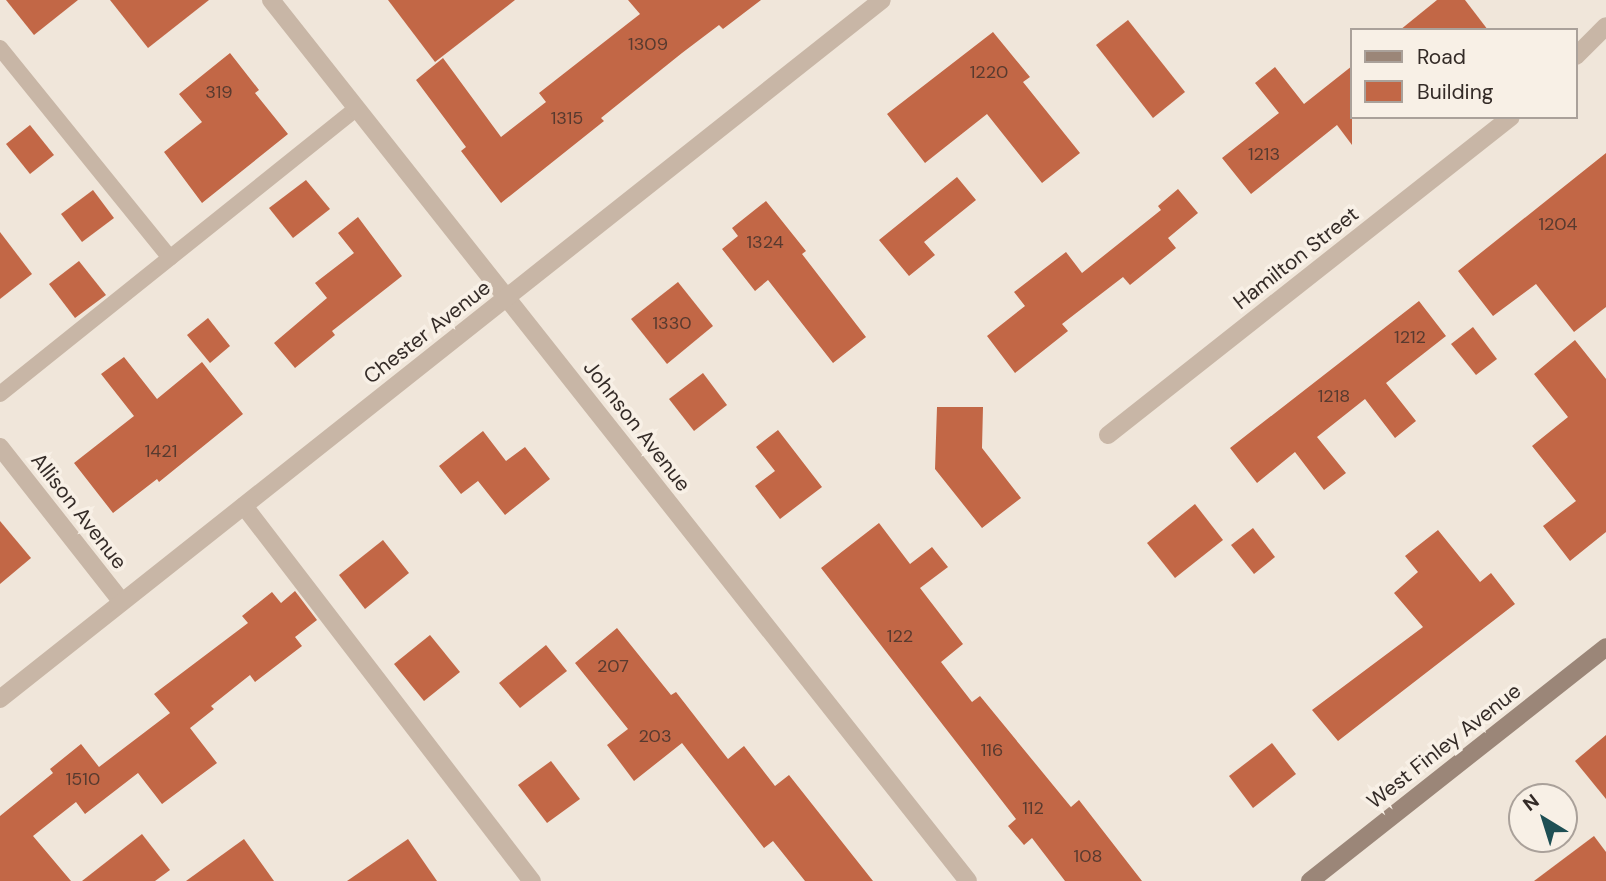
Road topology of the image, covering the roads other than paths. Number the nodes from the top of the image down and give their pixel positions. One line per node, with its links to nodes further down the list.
1 (271, 0): 6 (street, Johnson Avenue)
2 (878, 1): 9 (street, Chester Avenue)
3 (1606, 26): 5 (street)
4 (0, 48): 8 (lane)
5 (1578, 54)
6 (356, 108): 8 (lane); 9 (street, Johnson Avenue)
7 (1508, 119): 11 (street, Hamilton Street)
8 (170, 258): 10 (lane)
9 (507, 298): 13 (street, Chester Avenue); 18 (street, Johnson Avenue)
10 (0, 394)
11 (1108, 435)
12 (0, 447): 14 (street, Allison Avenue)
13 (244, 506): 14 (street, Chester Avenue); 17 (street)
14 (122, 602): 16 (street, Chester Avenue)
15 (1606, 647): 19 (main road, West Finley Avenue)
16 (0, 699)
17 (533, 880)
18 (968, 881)
19 (1310, 881)

